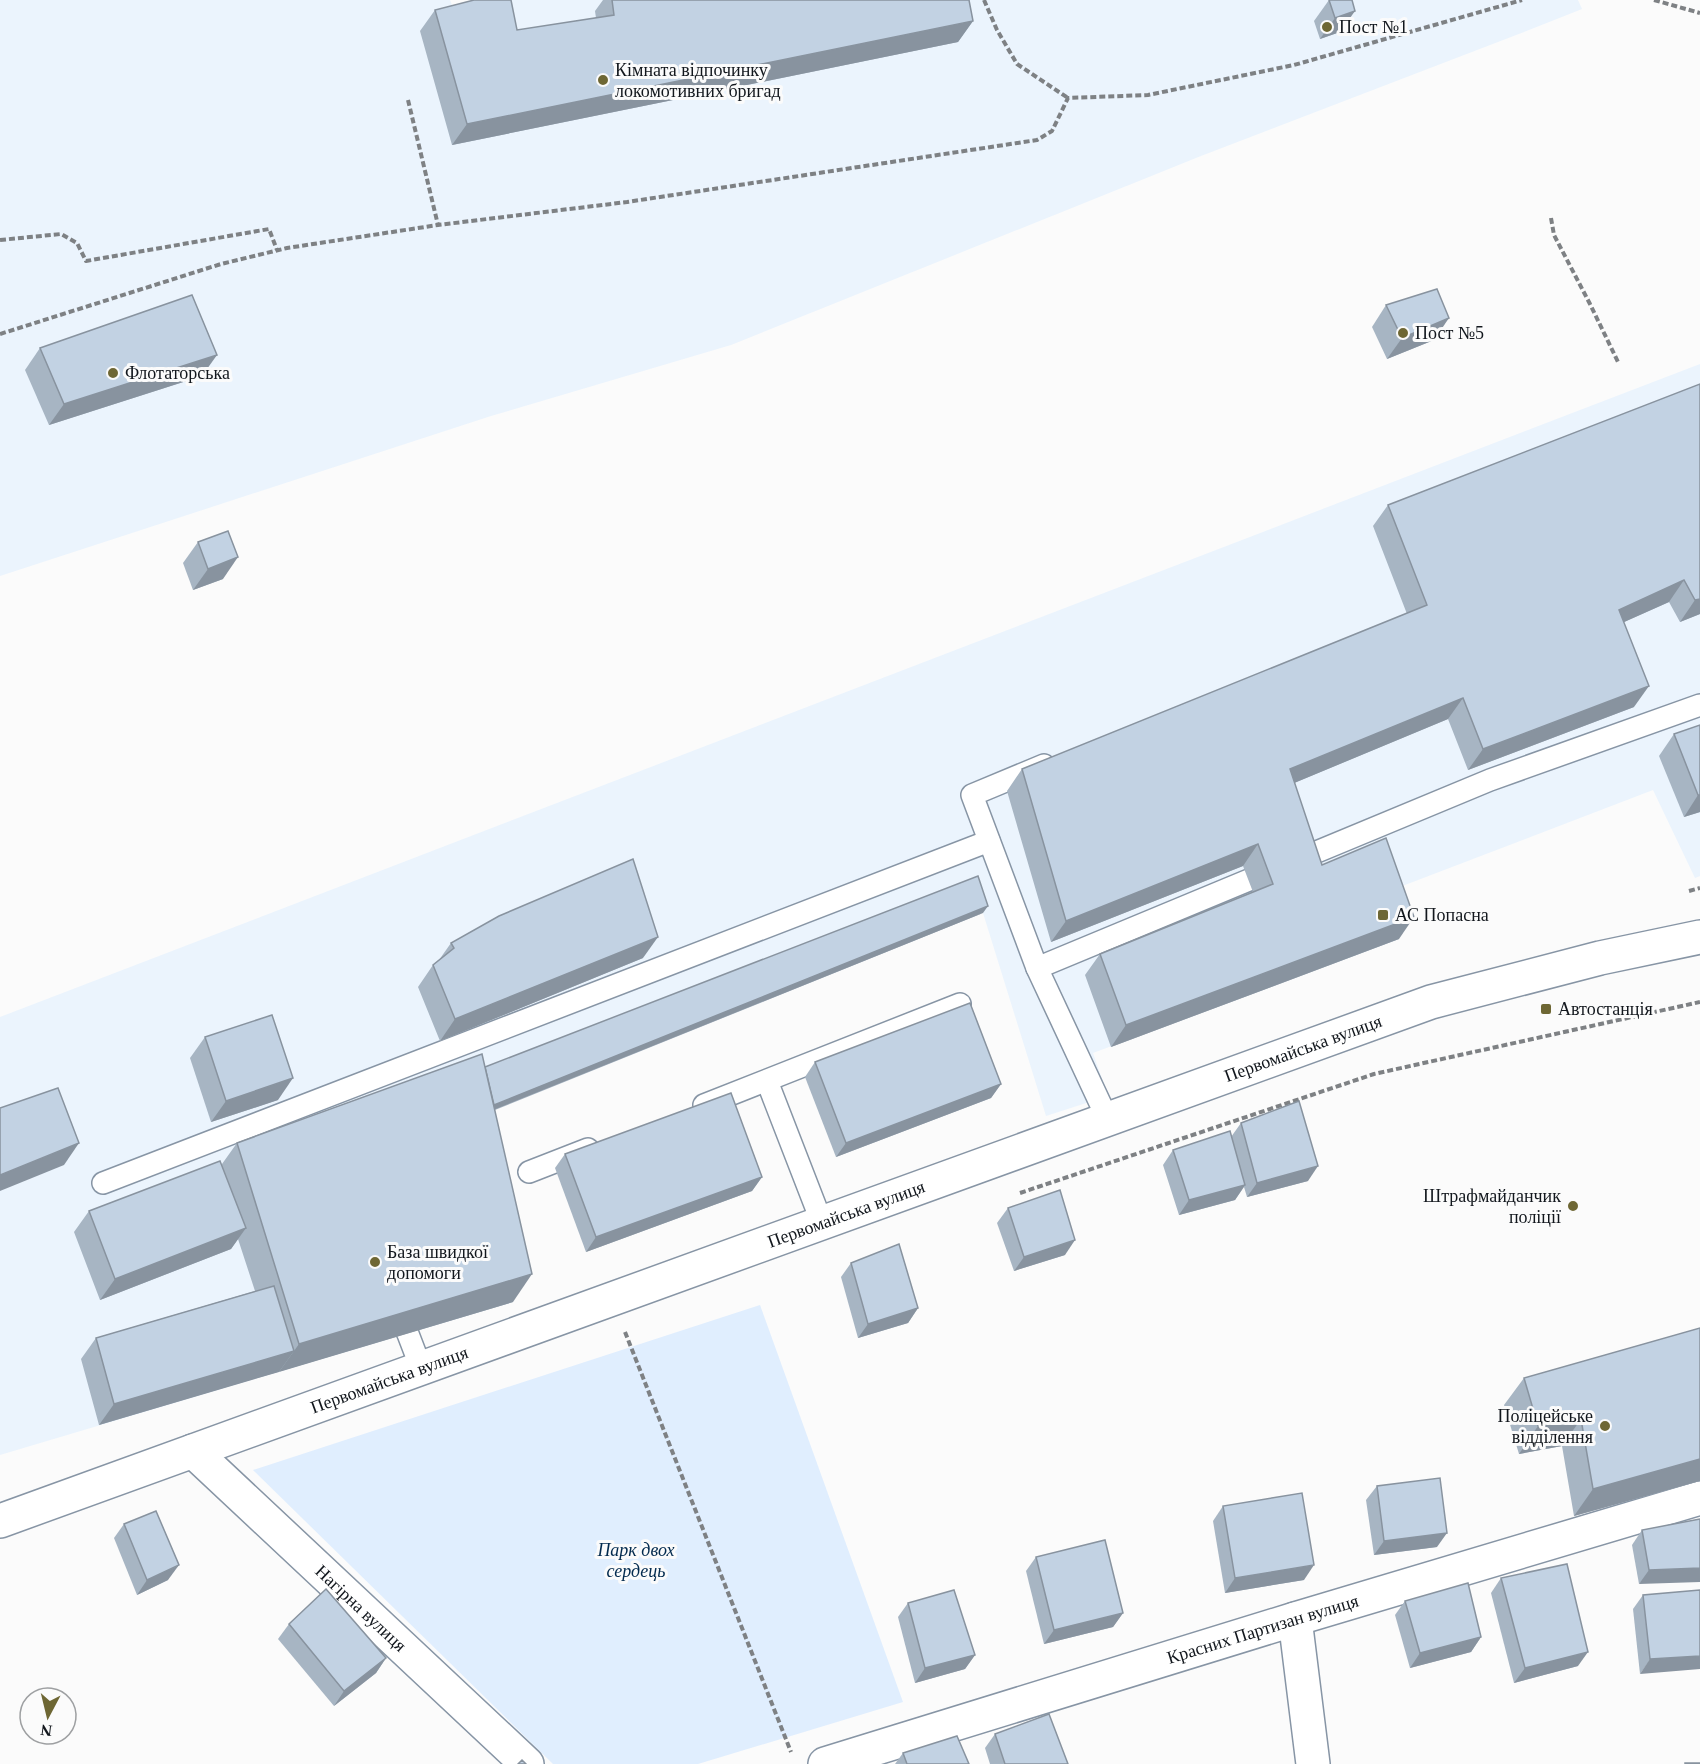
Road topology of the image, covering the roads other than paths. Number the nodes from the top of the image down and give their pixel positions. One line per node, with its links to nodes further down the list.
1 (1700, 705): 5 (lane)
2 (1059, 759): 3 (lane)
3 (989, 841): 5 (lane); 12 (lane)
4 (1700, 937): 9 (street, Первомайська вулиця)
5 (1037, 968): 9 (lane)
6 (960, 1004): 7 (lane)
7 (767, 1081): 8 (lane); 13 (lane)
8 (680, 1114)
9 (1108, 1120): 13 (street, Первомайська вулиця)
10 (604, 1143): 11 (lane)
11 (529, 1172)
12 (103, 1183)
13 (822, 1224): 15 (street, Первомайська вулиця)
14 (388, 1293): 15 (lane)
15 (422, 1368): 16 (street, Первомайська вулиця)
16 (193, 1451): 18 (street, Первомайська вулиця); 20 (street, Нагірна вулиця)
17 (1700, 1498): 19 (street, Красних Партизан вулиця)
18 (0, 1521)
19 (1295, 1619): 21 (street, Красних Партизан вулиця); 22 (street)
20 (527, 1764)
21 (825, 1764)
22 (1313, 1764)

